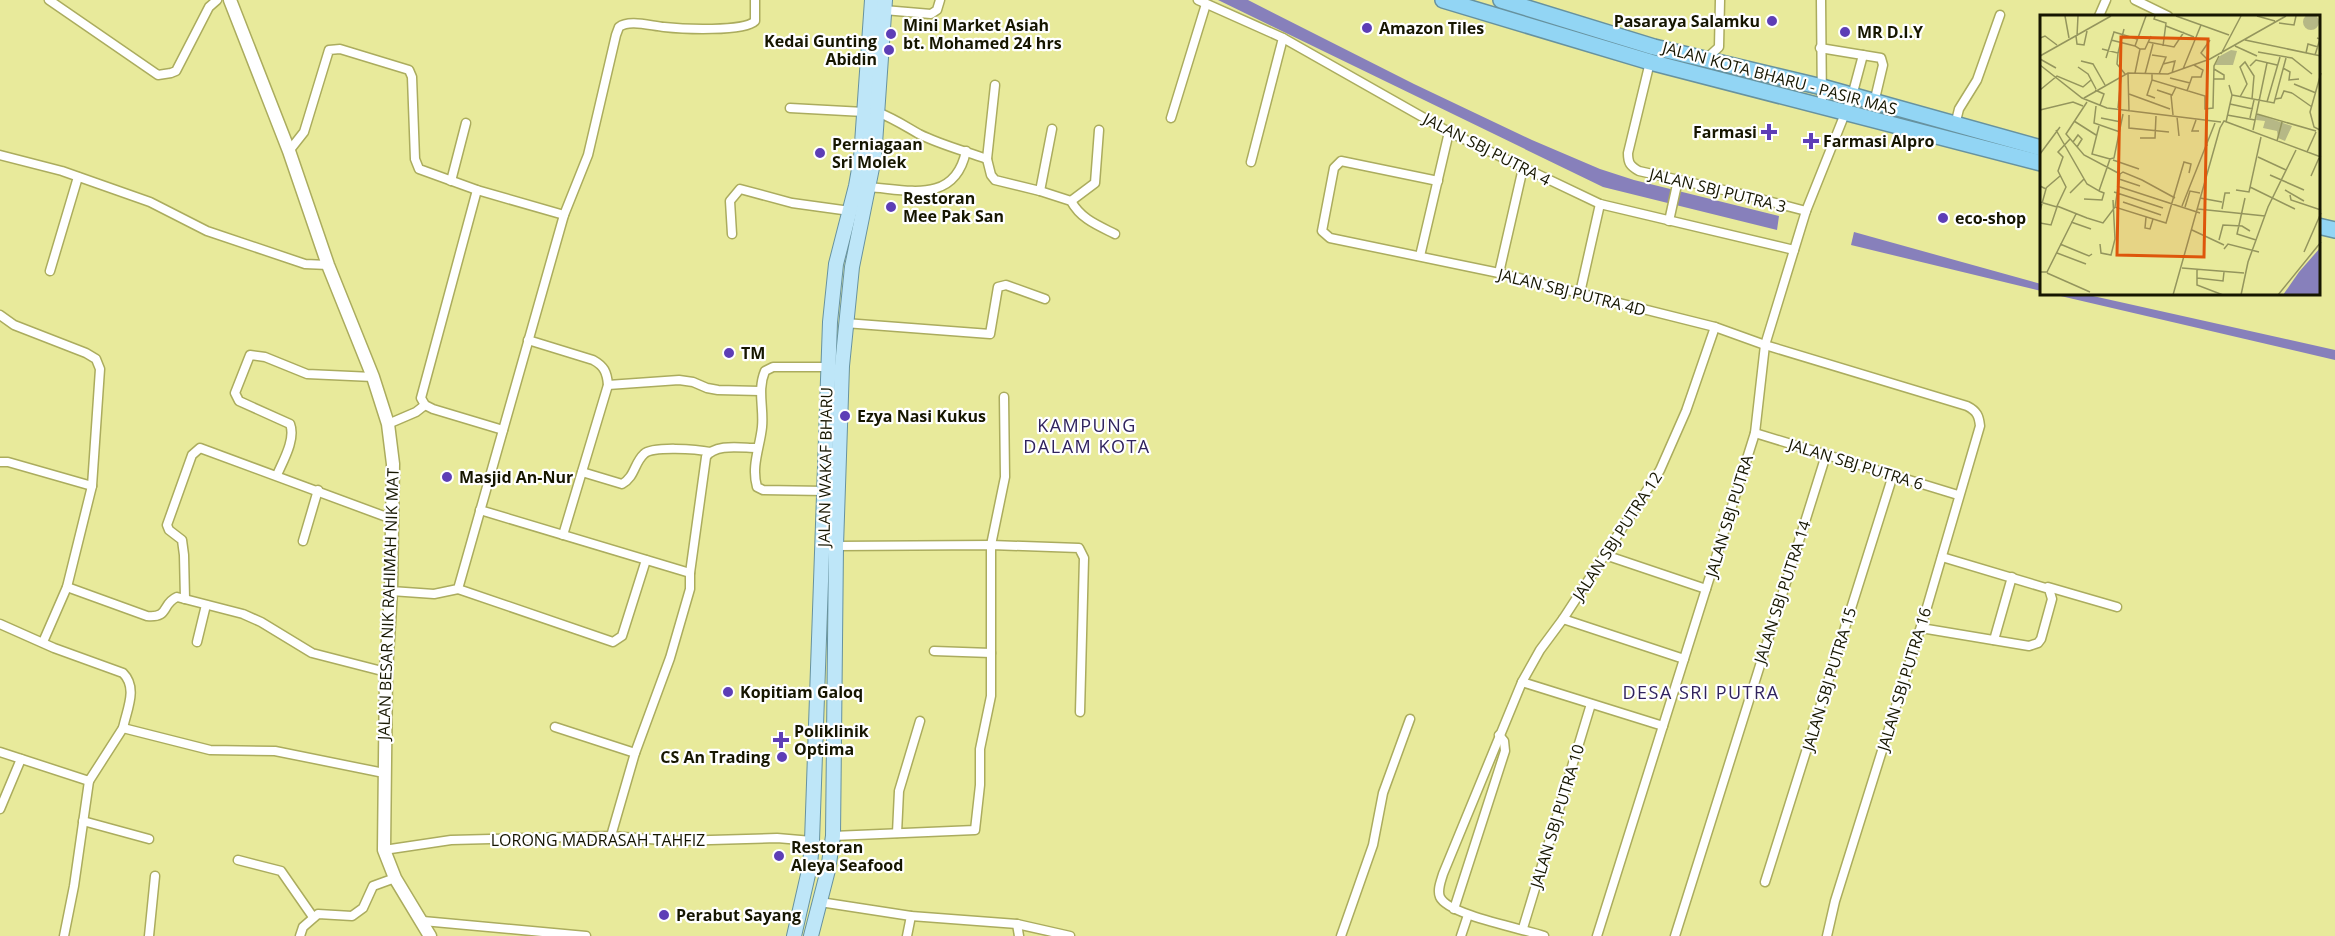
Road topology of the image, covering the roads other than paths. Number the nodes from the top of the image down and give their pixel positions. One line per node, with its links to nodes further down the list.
1 (49, 0): 2 (street)
2 (217, 0)
3 (230, 0): 38 (street, JALAN BESAR NIK RAHIMAH NIK MAT)
4 (755, 0): 56 (street)
5 (872, 0): 29 (main road, JALAN WAKAF BHARU)
6 (940, 0): 14 (street)
7 (1443, 0): 22 (highway, JALAN KOTA BHARU - PASIR MAS)
8 (1501, 0): 21 (highway, JALAN KOTA BHARU - PASIR MAS)
9 (1720, 0): 21 (street)
10 (1821, 0): 19 (street)
11 (2106, 0): 16 (street)
12 (2135, 0): 17 (street)
13 (1202, 2): 18 (street, JALAN SBJ PUTRA 4); 31 (street)
14 (884, 5): 29 (main road, JALAN WAKAF BHARU)
15 (2000, 15): 33 (street)
16 (2099, 15)
17 (2166, 15)
18 (1283, 38): 36 (street, JALAN SBJ PUTRA 4); 42 (street)
19 (1820, 48): 20 (street); 24 (street)
20 (1863, 55): 25 (street, JALAN SBJ PUTRA); 26 (street)
21 (1706, 59): 24 (highway, JALAN KOTA BHARU - PASIR MAS)
22 (1650, 62): 27 (highway, JALAN KOTA BHARU - PASIR MAS); 48 (street, JALAN SBJ PUTRA 3)
23 (995, 85): 41 (street)
24 (1822, 87): 25 (highway, JALAN KOTA BHARU - PASIR MAS); 27 (street)
25 (1852, 96): 26 (highway, JALAN KOTA BHARU - PASIR MAS); 30 (street, JALAN SBJ PUTRA)
26 (1874, 103): 33 (highway, JALAN KOTA BHARU - PASIR MAS)
27 (1822, 107): 30 (highway, JALAN KOTA BHARU - PASIR MAS)
28 (790, 108): 29 (street)
29 (870, 112): 39 (street); 49 (main road, JALAN WAKAF BHARU); 54 (main road, JALAN WAKAF BHARU)
30 (1845, 113): 43 (highway, JALAN KOTA BHARU - PASIR MAS); 55 (street, JALAN SBJ PUTRA)
31 (1171, 118)
32 (466, 123): 46 (street)
33 (1955, 125): 37 (highway, JALAN KOTA BHARU - PASIR MAS)
34 (1052, 129): 51 (street)
35 (1099, 130): 52 (street)
36 (1449, 132): 44 (street, JALAN SBJ PUTRA 4); 47 (street)
37 (2040, 148)
38 (289, 151): 46 (street); 64 (street, JALAN BESAR NIK RAHIMAH NIK MAT)
39 (966, 152): 41 (street); 49 (street)
40 (0, 155): 45 (street)
41 (987, 159): 51 (street)
42 (1251, 162)
43 (2040, 163)
44 (1523, 168): 53 (street, JALAN SBJ PUTRA 4); 66 (street)
45 (78, 177): 64 (street); 65 (street)
46 (450, 181): 50 (street)
47 (1438, 181): 63 (street); 63 (street, JALAN SBJ PUTRA 4D)
48 (1677, 182): 55 (street, JALAN SBJ PUTRA 3); 57 (street)
49 (869, 187): 70 (main road, JALAN WAKAF BHARU)
50 (477, 190): 56 (street); 79 (street)
51 (1040, 191): 52 (street)
52 (1071, 201): 61 (street)
53 (1600, 204): 57 (street, JALAN SBJ PUTRA 4); 67 (street)
54 (850, 211): 60 (street); 74 (main road, JALAN WAKAF BHARU)
55 (1806, 212): 62 (street, JALAN SBJ PUTRA)
56 (564, 215): 72 (street)
57 (1669, 218): 62 (street, JALAN SBJ PUTRA 4)
58 (2320, 226): 59 (highway)
59 (2335, 230)
60 (732, 234)
61 (1115, 234)
62 (1794, 250): 73 (street, JALAN SBJ PUTRA)
63 (1420, 256): 66 (street, JALAN SBJ PUTRA 4D)
64 (328, 265): 75 (street, JALAN BESAR NIK RAHIMAH NIK MAT)
65 (50, 271)
66 (1499, 273): 67 (street, JALAN SBJ PUTRA 4D)
67 (1580, 293): 71 (street, JALAN SBJ PUTRA 4D)
68 (1045, 298): 70 (street)
69 (0, 315): 91 (street)
70 (845, 323): 100 (main road, JALAN WAKAF BHARU)
71 (1715, 327): 73 (street, JALAN SBJ PUTRA 4D); 101 (street, JALAN SBJ PUTRA 12)
72 (528, 340): 76 (street); 82 (street)
73 (1765, 345): 80 (street, JALAN SBJ PUTRA 4D); 83 (street, JALAN SBJ PUTRA)
74 (827, 367): 77 (street); 93 (main road, JALAN WAKAF BHARU)
75 (373, 377): 81 (street, JALAN BESAR NIK RAHIMAH NIK MAT); 89 (street)
76 (608, 385): 77 (street); 88 (street)
77 (760, 392): 84 (street)
78 (1004, 397): 99 (street)
79 (425, 405): 81 (street); 82 (street)
80 (1979, 422): 94 (street, JALAN SBJ PUTRA 16)
81 (388, 424): 96 (street, JALAN BESAR NIK RAHIMAH NIK MAT)
82 (503, 430): 95 (street)
83 (1755, 433): 86 (street, JALAN SBJ PUTRA 6); 108 (street, JALAN SBJ PUTRA)
84 (756, 448): 85 (street); 93 (street)
85 (710, 452): 88 (street); 104 (street)
86 (1826, 455): 90 (street, JALAN SBJ PUTRA 6); 174 (street, JALAN SBJ PUTRA 14)
87 (0, 462): 91 (street)
88 (582, 472): 97 (street)
89 (278, 475): 92 (street); 111 (street)
90 (1893, 476): 94 (street, JALAN SBJ PUTRA 6); 149 (street, JALAN SBJ PUTRA 15)
91 (92, 486): 107 (street)
92 (318, 490): 96 (street); 98 (street)
93 (825, 491): 144 (main road, JALAN WAKAF BHARU)
94 (1958, 495): 102 (street, JALAN SBJ PUTRA 16)
95 (480, 510): 97 (street); 109 (street)
96 (392, 519): 110 (street, JALAN BESAR NIK RAHIMAH NIK MAT)
97 (563, 535): 103 (street)
98 (303, 541)
99 (992, 545): 100 (street); 121 (street); 126 (street)
100 (836, 546): 142 (main road, JALAN WAKAF BHARU)
101 (1605, 555): 108 (street); 114 (street, JALAN SBJ PUTRA 12)
102 (1942, 557): 105 (street); 116 (street, JALAN SBJ PUTRA 16)
103 (646, 560): 104 (street); 109 (street)
104 (690, 573): 134 (street)
105 (2013, 577): 106 (street); 117 (street)
106 (2044, 586): 113 (street); 117 (street)
107 (68, 587): 111 (street); 118 (street)
108 (1706, 589): 122 (street, JALAN SBJ PUTRA)
109 (458, 590): 110 (street)
110 (391, 591): 123 (street, JALAN BESAR NIK RAHIMAH NIK MAT)
111 (185, 599): 112 (street)
112 (206, 605): 119 (street); 123 (street)
113 (2117, 607)
114 (1563, 619): 122 (street); 124 (street, JALAN SBJ PUTRA 12)
115 (0, 624): 118 (street)
116 (1921, 628): 117 (street); 175 (street, JALAN SBJ PUTRA 16)
117 (1994, 640)
118 (43, 642): 131 (street)
119 (197, 642)
120 (934, 651): 121 (street)
121 (991, 653): 140 (street)
122 (1684, 659): 129 (street, JALAN SBJ PUTRA)
123 (386, 672): 136 (street, JALAN BESAR NIK RAHIMAH NIK MAT)
124 (1522, 682): 125 (street); 132 (street, JALAN SBJ PUTRA 12)
125 (1591, 704): 129 (street); 157 (street, JALAN SBJ PUTRA 10)
126 (1080, 712)
127 (1410, 719): 170 (street)
128 (920, 720): 140 (street)
129 (1663, 726): 173 (street, JALAN SBJ PUTRA)
130 (555, 727): 134 (street)
131 (123, 728): 136 (street); 137 (street)
132 (1499, 735): 151 (street, JALAN SBJ PUTRA 12); 151 (street, JALAN SBJ PUTRA 12)
133 (0, 752): 135 (street)
134 (635, 753): 141 (street)
135 (21, 759): 137 (street); 138 (street)
136 (384, 773): 145 (street, JALAN BESAR NIK RAHIMAH NIK MAT)
137 (89, 781): 139 (street)
138 (0, 809)
139 (84, 821): 143 (street); 160 (street)
140 (897, 833): 142 (street)
141 (611, 836): 144 (street, LORONG MADRASAH TAHFIZ); 145 (street, LORONG MADRASAH TAHFIZ)
142 (833, 836): 150 (main road, JALAN WAKAF BHARU)
143 (149, 838)
144 (812, 841): 158 (main road, JALAN WAKAF BHARU)
145 (384, 850): 148 (street, JALAN BESAR NIK RAHIMAH NIK MAT)
146 (238, 860): 154 (street)
147 (154, 876): 161 (street)
148 (395, 878): 154 (street); 155 (street, JALAN BESAR NIK RAHIMAH NIK MAT)
149 (1765, 882)
150 (820, 902): 153 (street); 166 (main road, JALAN WAKAF BHARU)
151 (1454, 909): 152 (street)
152 (1468, 915): 157 (street); 171 (street)
153 (911, 916): 156 (street); 167 (street)
154 (313, 917): 162 (street)
155 (423, 921): 159 (street); 163 (street, JALAN BESAR NIK RAHIMAH NIK MAT)
156 (1017, 924): 168 (street); 169 (street)
157 (1523, 928): 172 (street)
158 (796, 930): 165 (main road)
159 (549, 934): 164 (street)
160 (64, 936)
161 (150, 936)
162 (300, 936)
163 (430, 936)
164 (586, 936)
165 (787, 936)
166 (811, 936)
167 (907, 936)
168 (1019, 936)
169 (1070, 936)
170 (1341, 936)
171 (1461, 936)
172 (1544, 936)
173 (1598, 936)
174 (1675, 936)
175 (1827, 936)

